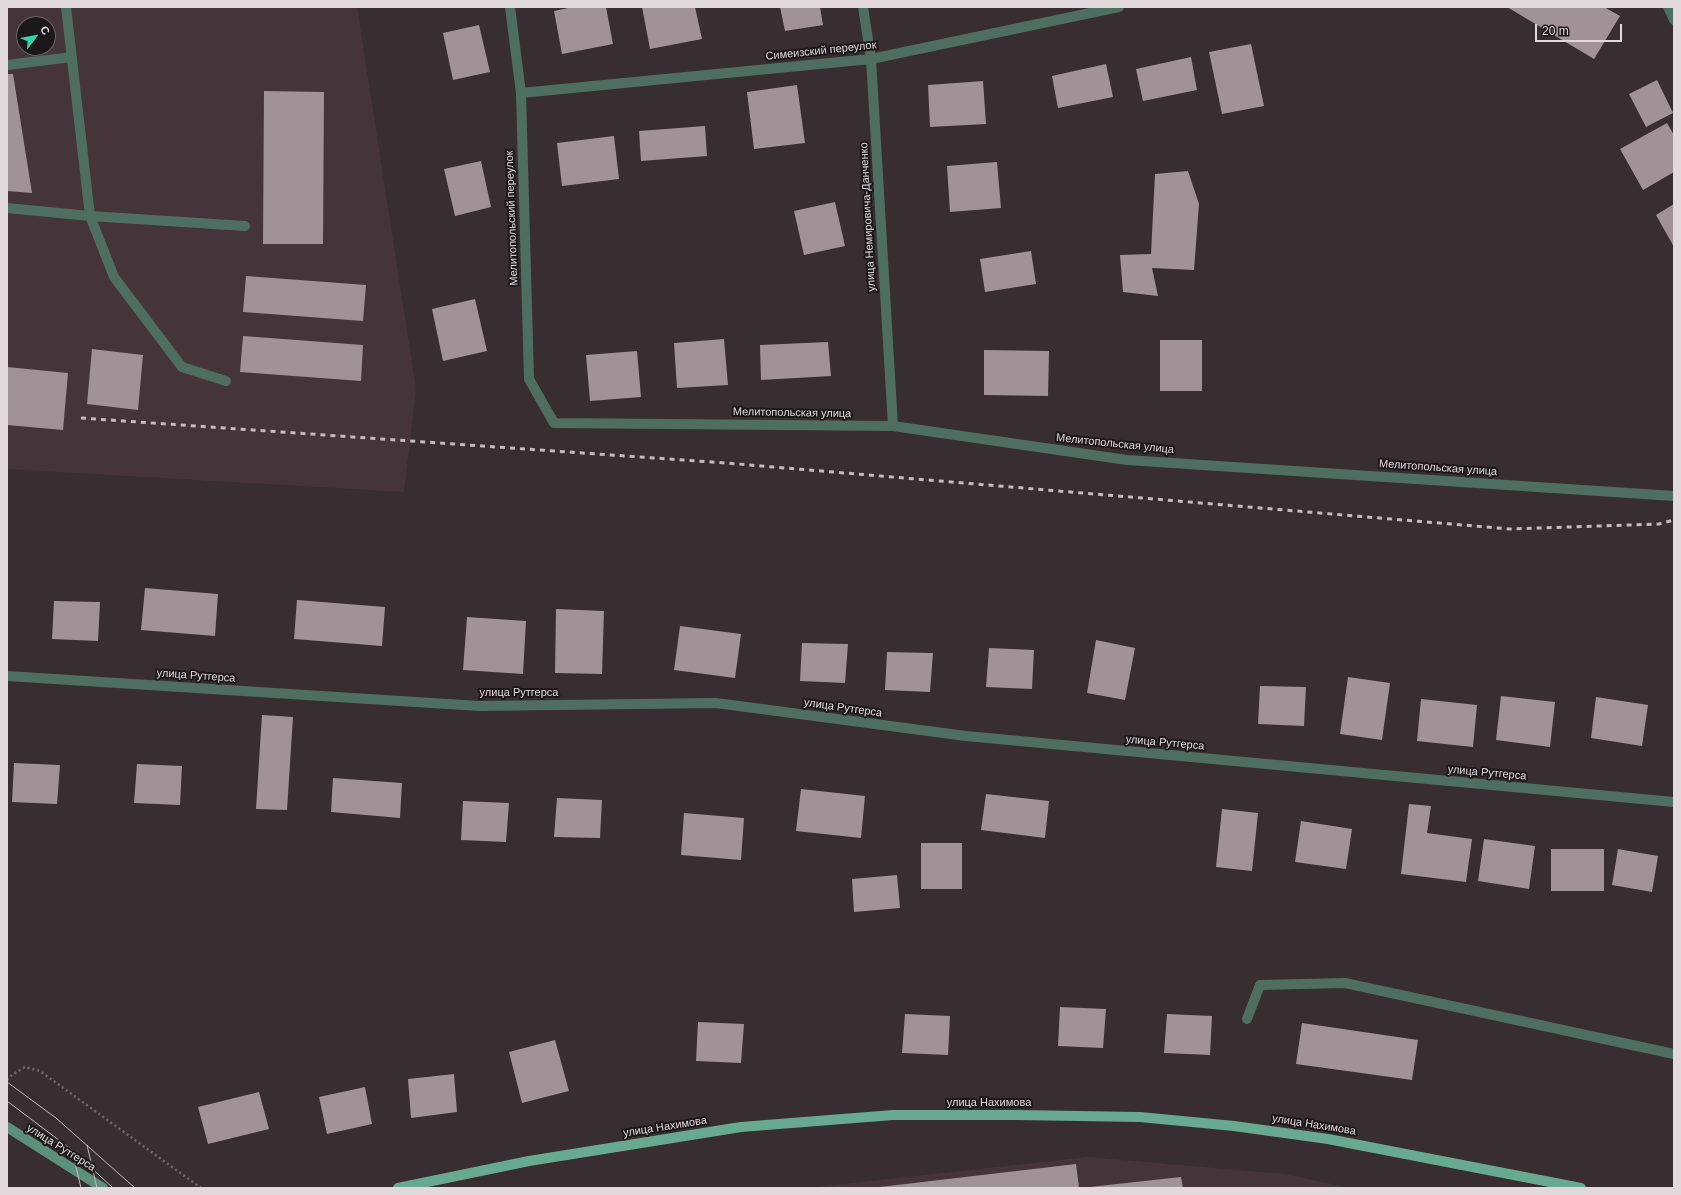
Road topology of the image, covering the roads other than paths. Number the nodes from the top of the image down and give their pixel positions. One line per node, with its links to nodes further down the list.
1 (66, 7): 7 (lane)
2 (510, 7): 10 (lane, Мелитопольский переулок)
3 (863, 7): 8 (lane, улица Немировича-Данченко)
4 (1119, 7): 8 (lane, Симеизский переулок)
5 (1668, 7): 6 (lane)
6 (1674, 20)
7 (72, 57): 9 (lane); 12 (lane)
8 (871, 59): 10 (lane, Симеизский переулок); 16 (lane, улица Немировича-Данченко)
9 (7, 65)
10 (521, 93): 15 (lane, Мелитопольский переулок)
11 (7, 208): 12 (lane)
12 (90, 216): 13 (lane); 14 (lane)
13 (245, 226)
14 (226, 381)
15 (554, 423): 16 (lane, Мелитопольская улица)
16 (893, 426): 17 (lane, Мелитопольская улица)
17 (1674, 496)
18 (7, 676): 19 (lane, улица Рутгерса)
19 (1674, 802)
20 (1247, 1019): 21 (lane)
21 (1674, 1054)
22 (7, 1127): 23 (main road, улица Рутгерса)
23 (103, 1188)
24 (398, 1188): 25 (main road, улица Нахимова)
25 (1581, 1188)

